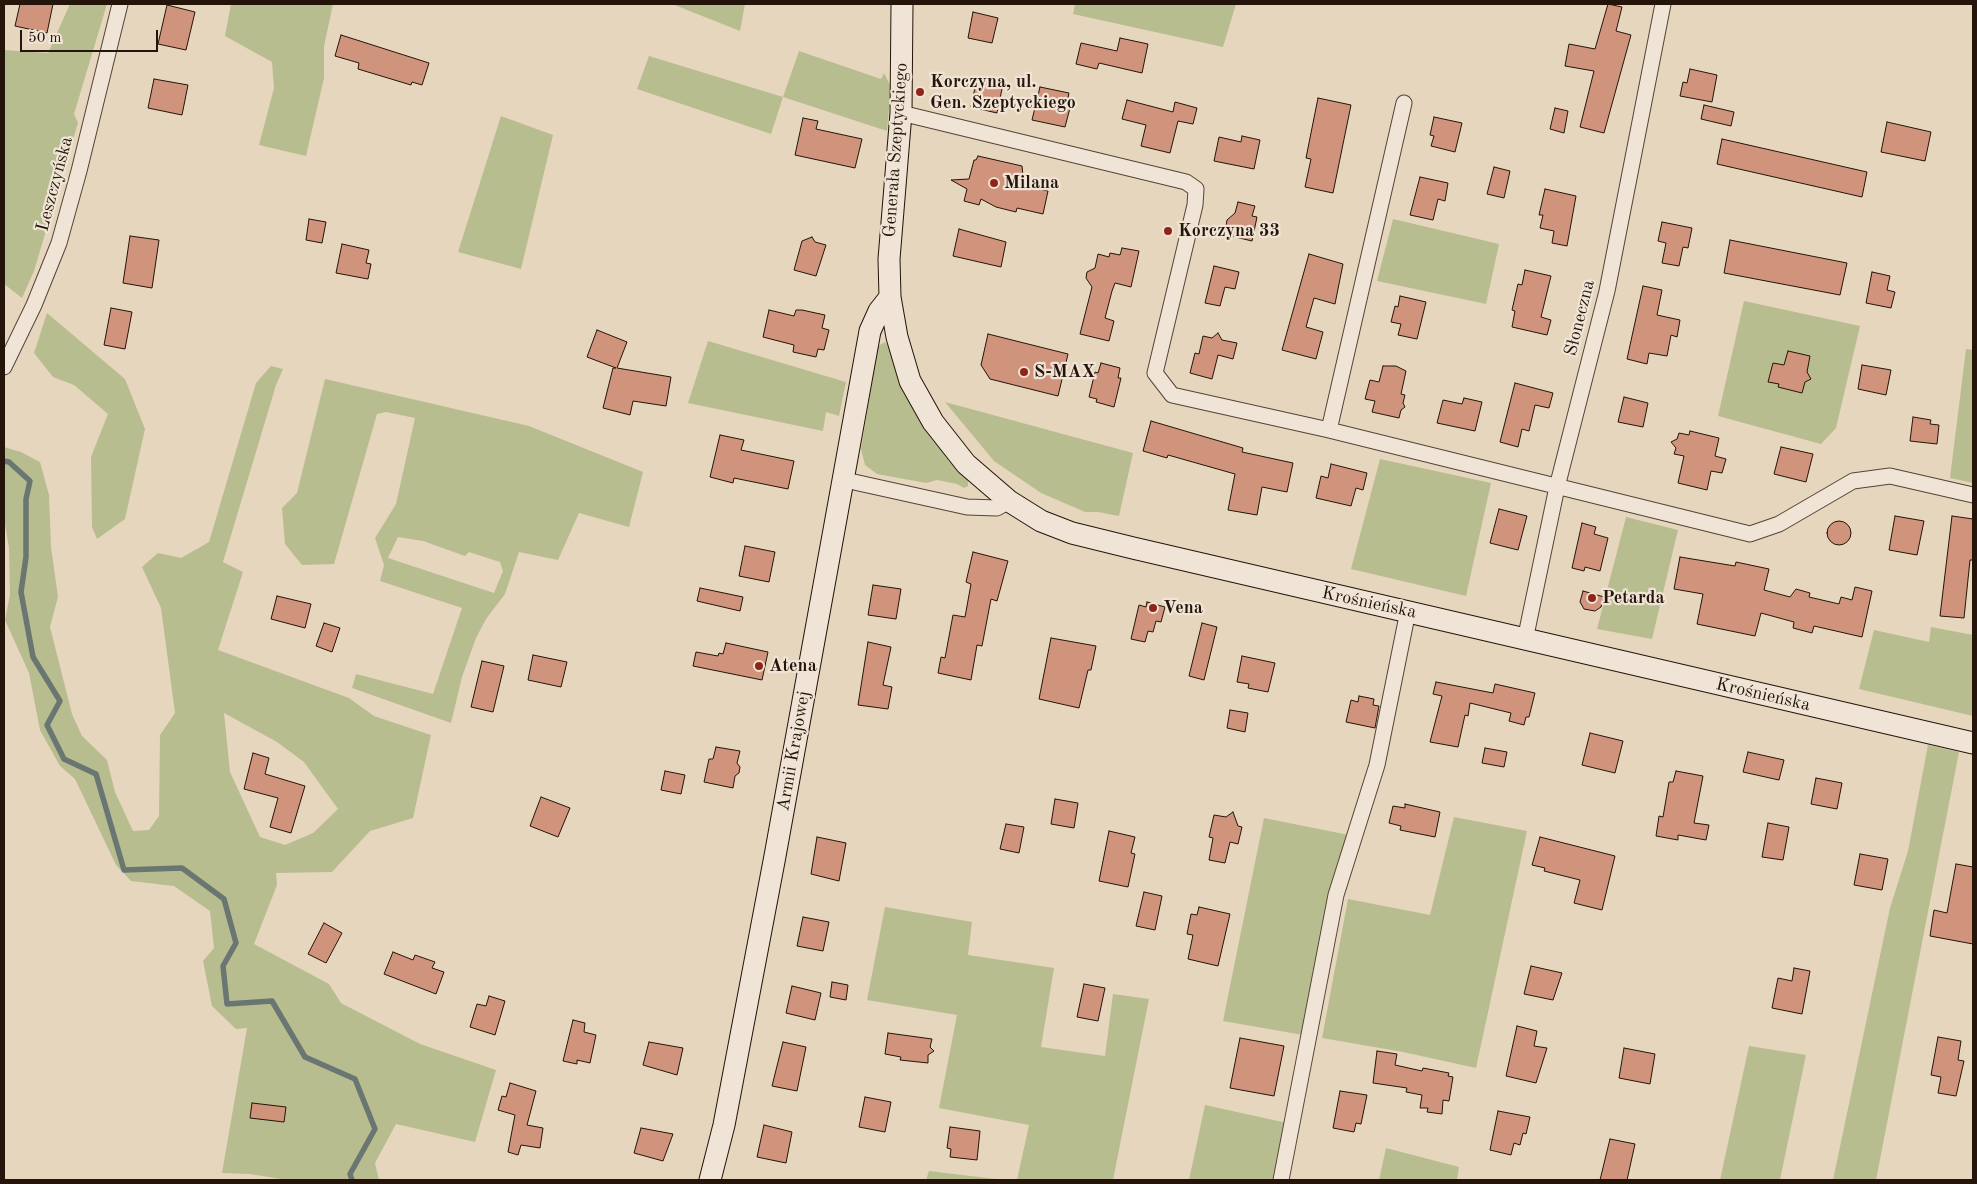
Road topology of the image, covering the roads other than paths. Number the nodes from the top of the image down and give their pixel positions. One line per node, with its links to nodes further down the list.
1 (120, 4): 7 (street, Leszczyńska)
2 (902, 4): 5 (main road, Generała Szeptyckiego)
3 (1663, 4): 10 (street, Słoneczna)
4 (1404, 104): 8 (street)
5 (901, 114): 6 (main road, Generała Szeptyckiego); 8 (street)
6 (890, 297): 9 (main road, Armii Krajowej); 12 (main road, Krośnieńska)
7 (4, 366)
8 (1329, 430): 10 (street)
9 (844, 480): 12 (street); 16 (main road, Armii Krajowej)
10 (1557, 486): 11 (street); 14 (street, Słoneczna)
11 (1973, 495)
12 (1009, 501): 13 (main road, Krośnieńska)
13 (1408, 611): 14 (main road, Krośnieńska); 17 (street)
14 (1525, 640): 15 (main road, Krośnieńska)
15 (1973, 743)
16 (710, 1180)
17 (1281, 1180)

